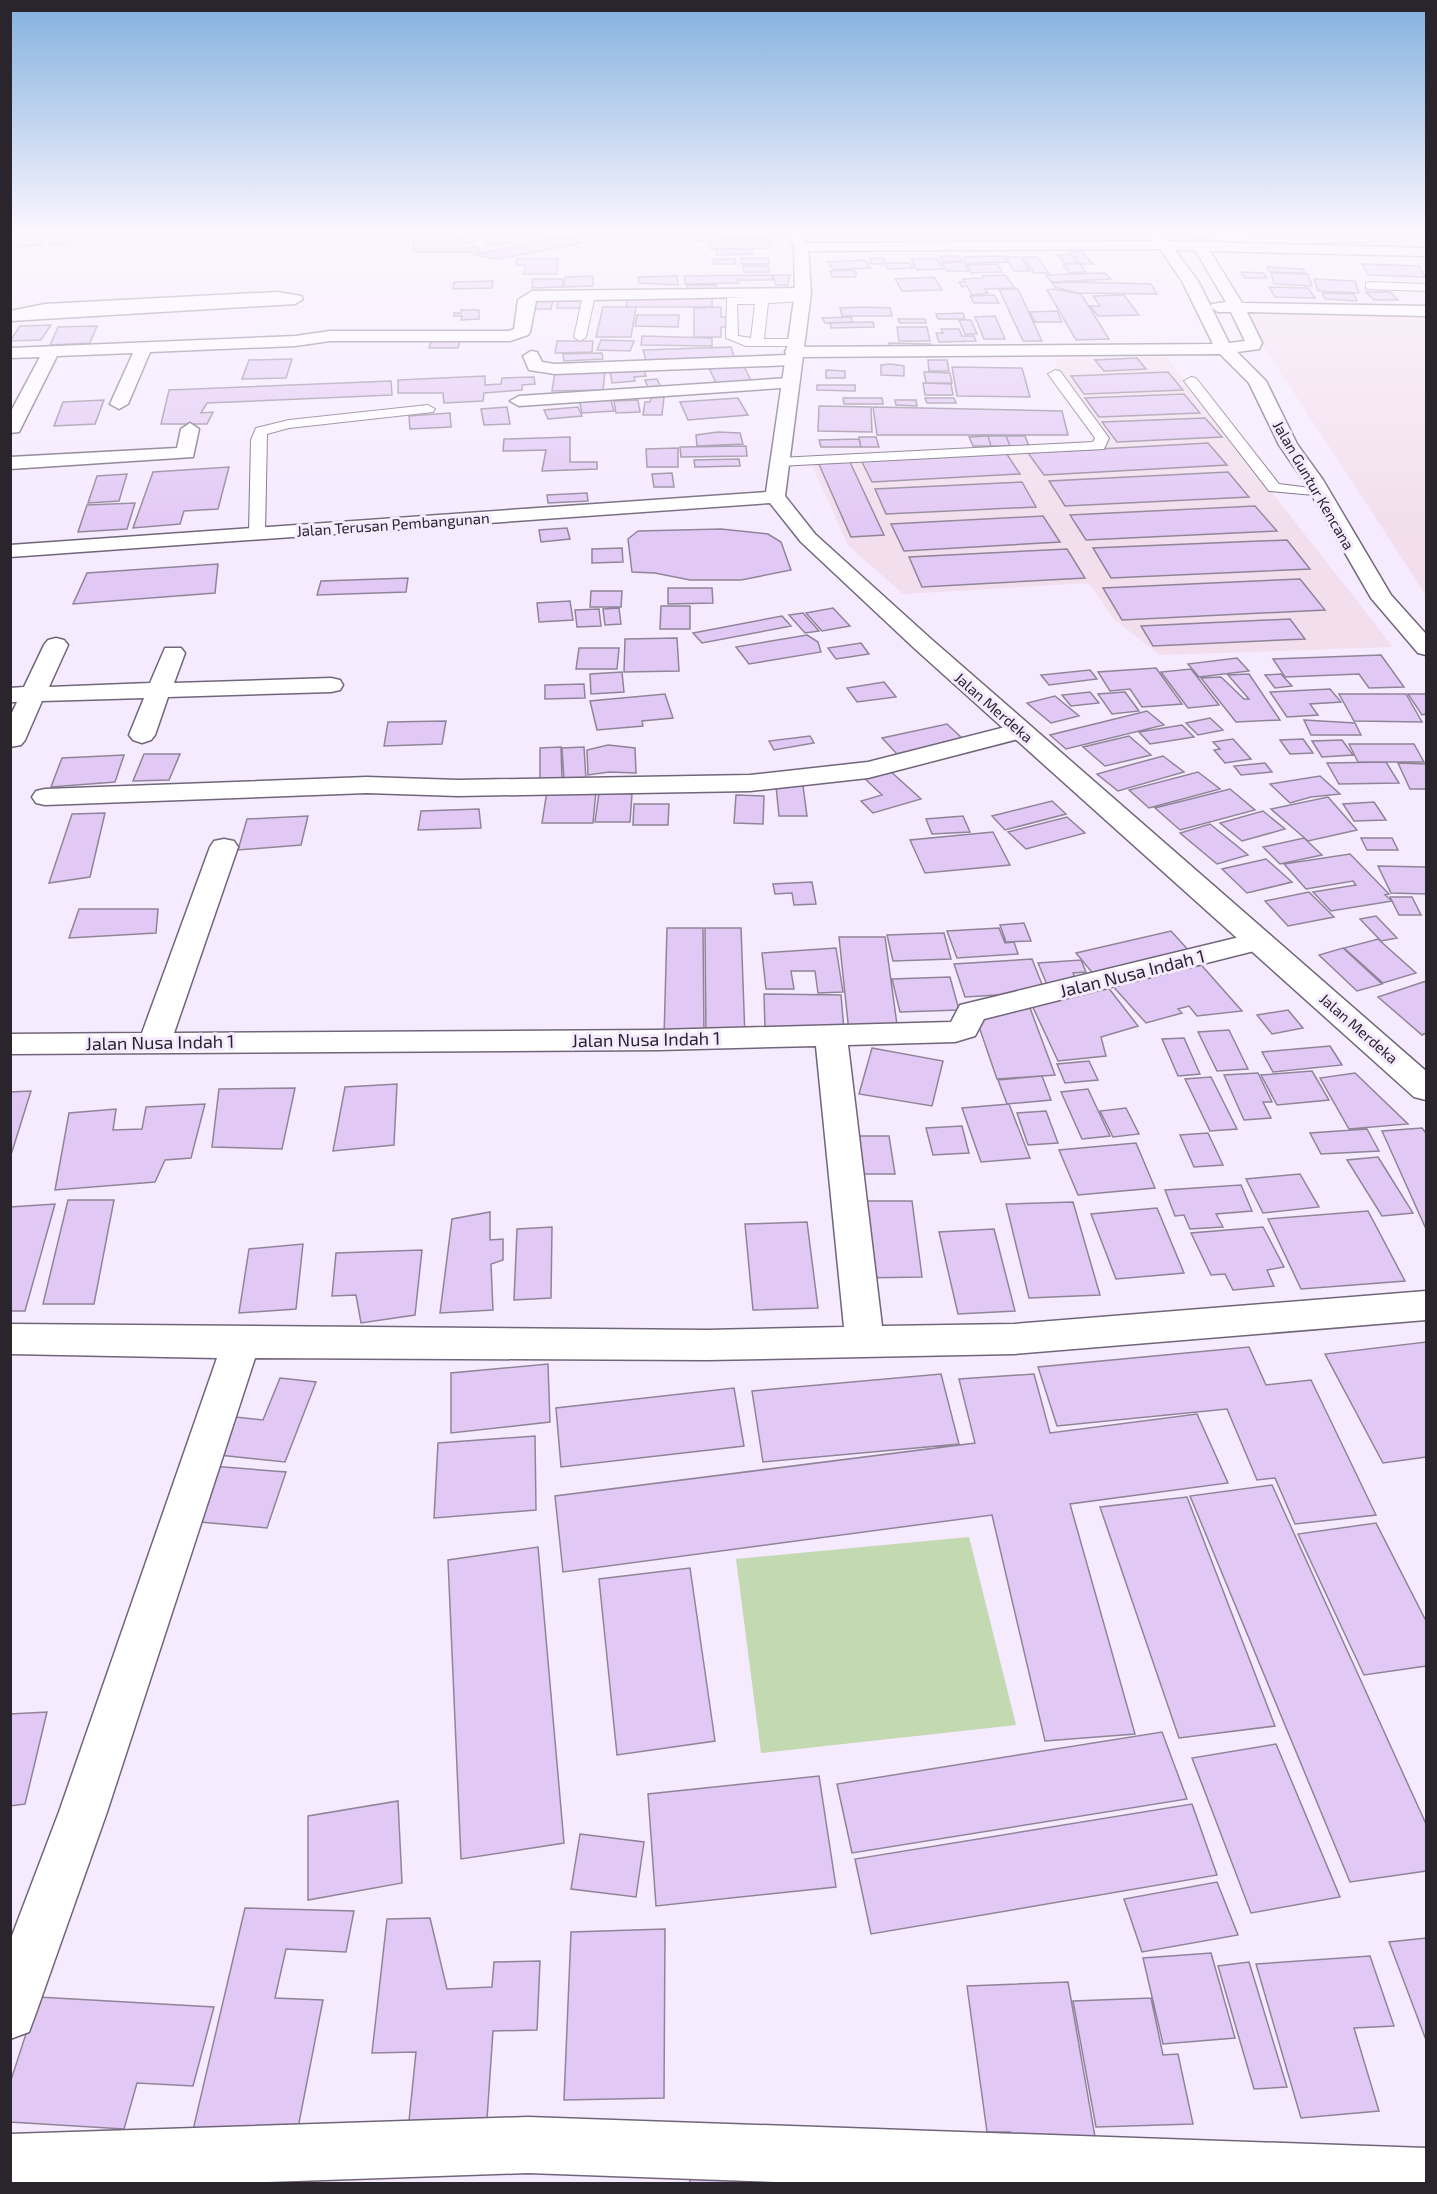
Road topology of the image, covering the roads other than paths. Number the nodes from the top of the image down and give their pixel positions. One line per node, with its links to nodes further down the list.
1 (522, 330): 8 (street)
2 (581, 330): 9 (lane)
3 (732, 330): 10 (lane)
4 (758, 330): 10 (lane)
5 (796, 330): 14 (street)
6 (1214, 330): 12 (street, Jalan Guntur Kencana)
7 (1248, 330): 12 (street)
8 (395, 335): 11 (street); 16 (street)
9 (580, 337)
10 (757, 342): 14 (lane)
11 (143, 348): 13 (street); 22 (street)
12 (1224, 349): 14 (street); 28 (street, Jalan Guntur Kencana)
13 (51, 352): 15 (street); 24 (street)
14 (793, 352): 17 (street); 20 (street)
15 (10, 353)
16 (391, 353)
17 (531, 356)
18 (1055, 374): 26 (lane)
19 (1191, 381): 28 (lane)
20 (789, 383): 21 (street); 26 (street)
21 (519, 400)
22 (120, 404)
23 (428, 409): 30 (lane)
24 (12, 428)
25 (190, 429): 27 (street)
26 (779, 462): 29 (street)
27 (10, 463)
28 (1320, 493): 33 (street, Jalan Guntur Kencana)
29 (775, 497): 30 (street, Jalan Terusan Pembangunan); 38 (street, Jalan Merdeka)
30 (257, 533): 31 (street, Jalan Terusan Pembangunan)
31 (10, 551)
32 (56, 645): 37 (street)
33 (1426, 648)
34 (173, 653): 36 (street)
35 (331, 685): 36 (street)
36 (158, 692): 37 (street); 39 (street)
37 (22, 695): 40 (street)
38 (1021, 731): 41 (street); 43 (street, Jalan Merdeka)
39 (142, 735)
40 (12, 740)
41 (45, 797)
42 (224, 847): 45 (street)
43 (1260, 941): 44 (street, Jalan Nusa Indah 1); 47 (street, Jalan Merdeka)
44 (831, 1035): 45 (street, Jalan Nusa Indah 1); 50 (street)
45 (155, 1042): 46 (street, Jalan Nusa Indah 1)
46 (10, 1044)
47 (1422, 1079)
48 (1426, 1306): 50 (street)
49 (10, 1339): 51 (street)
50 (865, 1342): 51 (street)
51 (241, 1343): 52 (street)
52 (10, 2013)
53 (10, 2162): 54 (street)
54 (1426, 2176)

